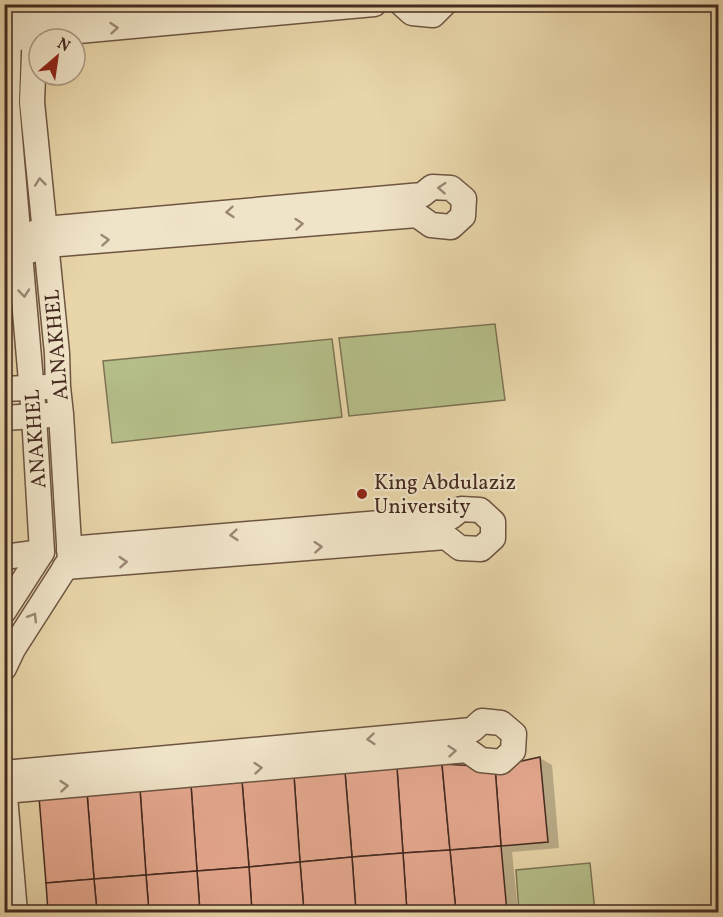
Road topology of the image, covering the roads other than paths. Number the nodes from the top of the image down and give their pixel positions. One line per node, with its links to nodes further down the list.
1 (153, 4): 5 (street)
2 (375, 4): 5 (street, one-way to 2)
3 (402, 4): 4 (street)
4 (444, 4)
5 (35, 18): 6 (street); 7 (street, ALNAKHEL, one-way to 5)
6 (8, 26): 8 (street, ANAKHEL)
7 (46, 237): 7 (street, one-way to 7); 8 (street); 10 (street, ALNAKHEL)
8 (12, 246): 9 (street, ANAKHEL, one-way to 9)
9 (32, 387): 10 (street); 11 (street); 13 (street, ANAKHEL)
10 (58, 387): 12 (street, ALNAKHEL)
11 (4, 389)
12 (61, 414): 13 (street); 17 (street, ALNAKHEL)
13 (34, 416): 14 (street); 15 (street, ANAKHEL)
14 (4, 418)
15 (42, 552): 16 (street); 18 (street)
16 (4, 557)
17 (67, 558): 17 (street, one-way to 17); 21 (street, one-way to 17)
18 (29, 574): 19 (street); 20 (street)
19 (4, 576)
20 (4, 610)
21 (4, 668)
22 (4, 773): 24 (street, one-way to 22)
23 (4, 785): 24 (street)
24 (5, 791): 25 (street)
25 (15, 912)

